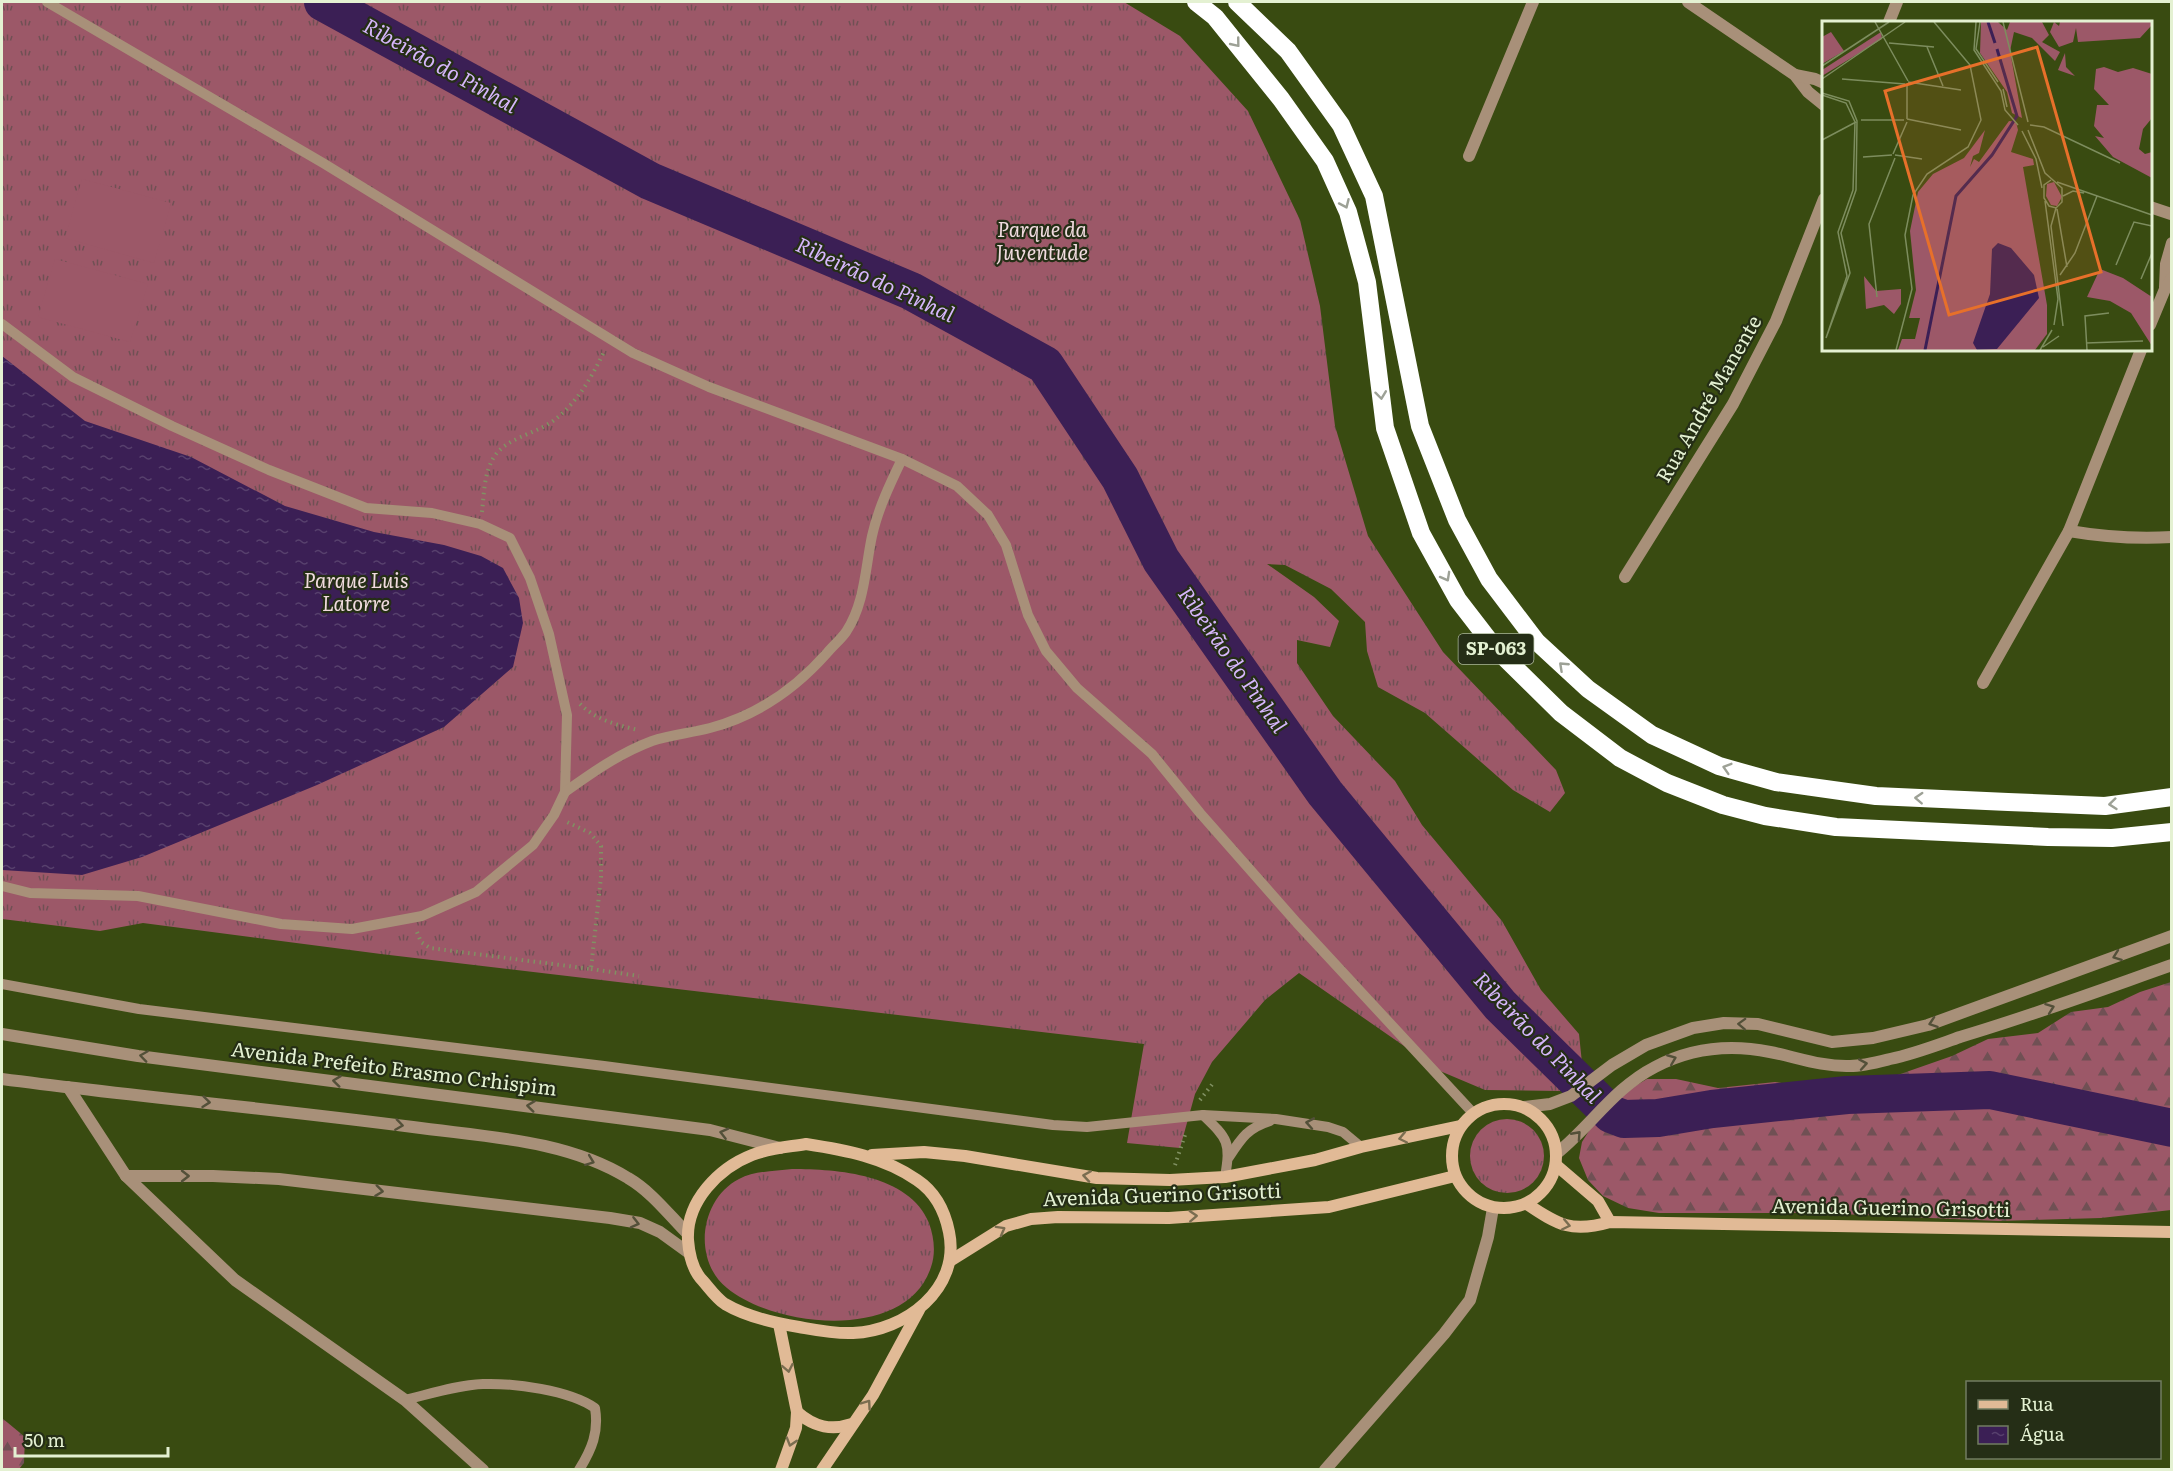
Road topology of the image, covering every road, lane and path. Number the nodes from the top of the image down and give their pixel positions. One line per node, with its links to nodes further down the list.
1 (46, 2): 19 (lane)
2 (1196, 2): 32 (highway, SP-063, one-way to 32)
3 (1238, 2): 30 (highway, SP-063, one-way to 3)
4 (1533, 2): 11 (street)
5 (1688, 2): 8 (street)
6 (1897, 2): 7 (street)
7 (1889, 21)
8 (1795, 75): 9 (street); 10 (street)
9 (1822, 82)
10 (1822, 103)
11 (1469, 156)
12 (1822, 204): 25 (street, Rua André Manente)
13 (2152, 207): 14 (street)
14 (2171, 215)
15 (2172, 243): 16 (street)
16 (2168, 284): 17 (street)
17 (2152, 323)
18 (2, 324): 22 (lane)
19 (610, 339): 21 (lane); 22 (path)
20 (2141, 351): 23 (street)
21 (902, 459): 28 (lane); 44 (lane)
22 (480, 524): 27 (lane)
23 (2069, 531): 24 (street); 26 (street)
24 (2172, 537)
25 (1625, 577)
26 (1983, 683)
27 (560, 685): 28 (path); 29 (lane)
28 (668, 738): 29 (lane)
29 (565, 792): 31 (lane)
30 (2172, 797)
31 (554, 815): 34 (lane); 37 (path)
32 (2172, 832)
33 (2, 886): 34 (lane)
34 (412, 918): 37 (path)
35 (2172, 936): 43 (street, one-way to 43)
36 (2172, 965): 52 (street, one-way to 36)
37 (591, 969): 38 (path)
38 (639, 976)
39 (2, 984): 45 (lane)
40 (2, 1034): 48 (street, Avenida Prefeito Erasmo Crhispim, one-way to 40)
41 (2, 1079): 42 (street)
42 (68, 1087): 53 (street); 60 (street, one-way to 60)
43 (1524, 1107): 44 (main road); 52 (main road)
44 (1473, 1113): 47 (main road)
45 (1203, 1115): 46 (lane); 51 (lane)
46 (1276, 1119): 49 (lane, one-way to 46); 51 (lane)
47 (1460, 1126): 49 (main road, Avenida Guerino Grisotti, one-way to 49); 54 (main road)
48 (780, 1148): 50 (main road); 60 (main road)
49 (1362, 1148): 55 (main road, Avenida Guerino Grisotti)
50 (864, 1155): 55 (main road, Avenida Guerino Grisotti, one-way to 50); 62 (main road)
51 (1230, 1157): 55 (lane)
52 (1556, 1159): 56 (main road); 58 (main road)
53 (126, 1176): 61 (street, one-way to 61); 65 (street)
54 (1455, 1176): 57 (main road); 62 (main road, Avenida Guerino Grisotti, one-way to 54)
55 (1225, 1177)
56 (1527, 1204): 57 (main road); 58 (main road, Avenida Guerino Grisotti, one-way to 58)
57 (1493, 1208): 72 (street)
58 (1610, 1222): 59 (main road, Avenida Guerino Grisotti)
59 (2172, 1232)
60 (688, 1234): 61 (main road)
61 (689, 1253): 64 (main road)
62 (951, 1260): 63 (main road)
63 (919, 1311): 64 (main road); 67 (main road, one-way to 63)
64 (779, 1324): 66 (main road, one-way to 66)
65 (405, 1400): 68 (street); 69 (lane)
66 (797, 1412): 67 (main road); 70 (main road, one-way to 70)
67 (852, 1424): 71 (main road)
68 (483, 1470)
69 (579, 1470)
70 (781, 1470)
71 (822, 1470)
72 (1325, 1470)

